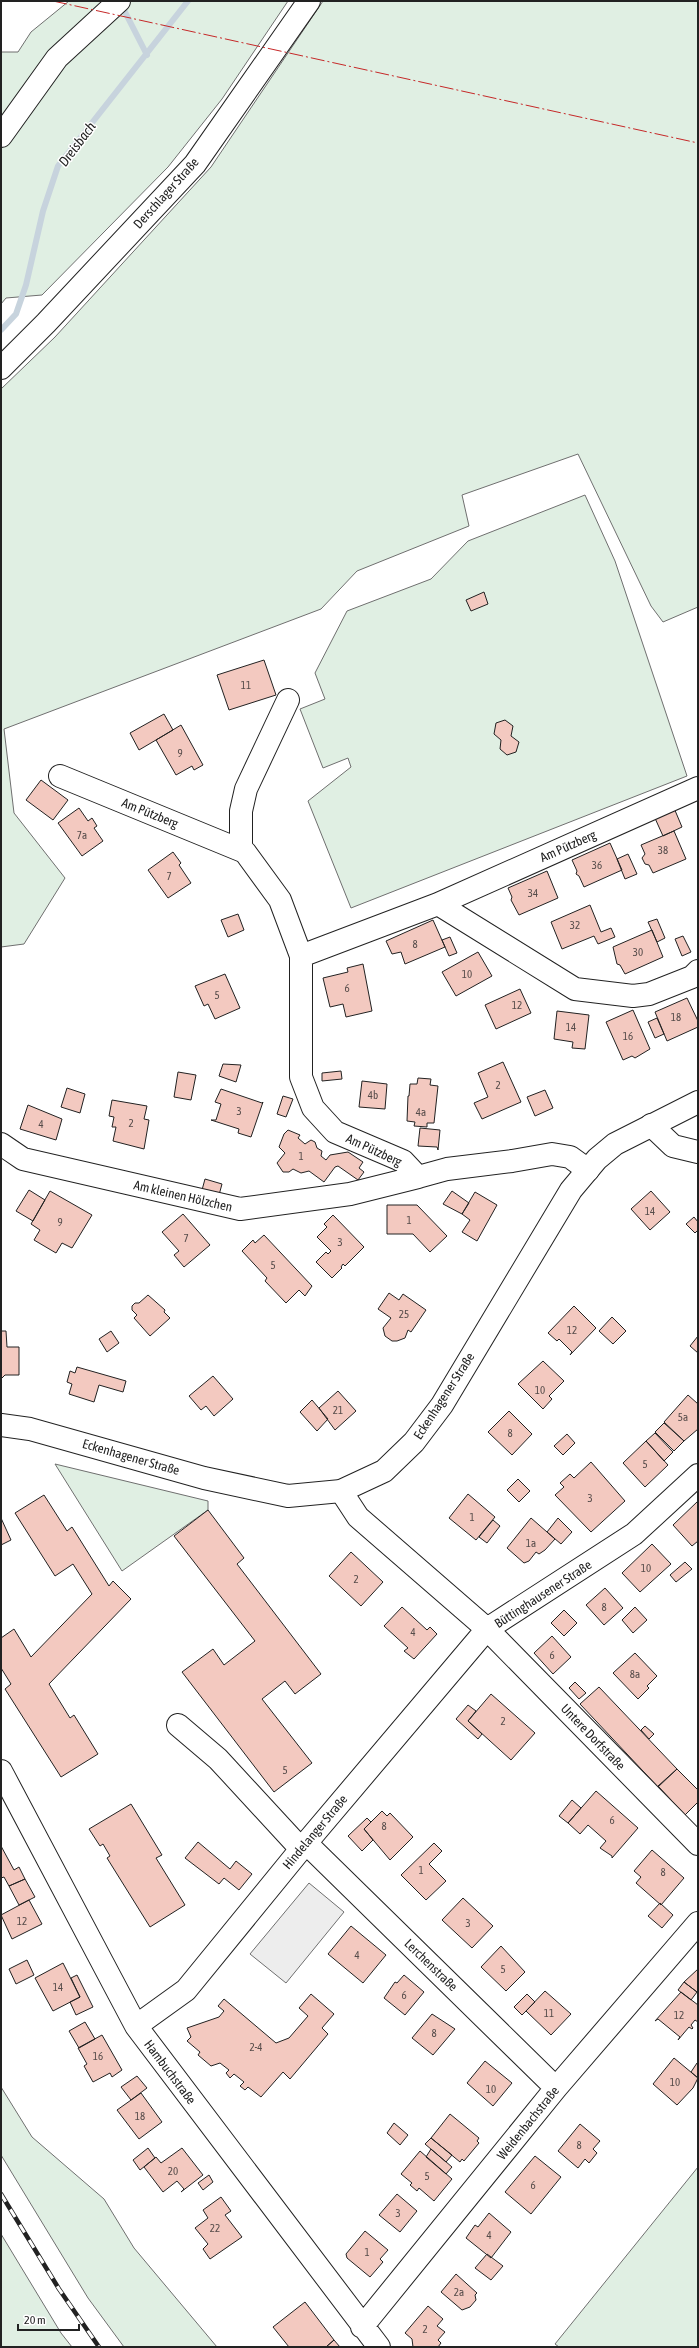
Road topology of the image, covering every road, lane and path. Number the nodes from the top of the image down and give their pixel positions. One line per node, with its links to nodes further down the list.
1 (119, 1): 3 (street)
2 (309, 1): 4 (street, Derschlager Straße)
3 (1, 136)
4 (1, 368)
5 (288, 700): 8 (street)
6 (60, 776): 8 (street, Am Pützberg)
7 (698, 788): 9 (street, Am Pützberg)
8 (241, 850): 10 (street, Am Pützberg)
9 (438, 904): 10 (street, Am Pützberg); 11 (street)
10 (301, 956): 17 (street, Am Pützberg)
11 (698, 971)
12 (698, 1102): 13 (street, Eckenhagener Straße)
13 (651, 1125): 15 (street); 16 (street, Eckenhagener Straße)
14 (1, 1144): 17 (street, Am kleinen Hölzchen)
15 (698, 1152)
16 (588, 1170): 17 (street); 20 (street, Eckenhagener Straße)
17 (418, 1177)
18 (1, 1425): 20 (street, Eckenhagener Straße)
19 (698, 1475): 21 (street, Büttinghausener Straße)
20 (341, 1491): 21 (street, Büttinghausener Straße)
21 (487, 1629): 24 (street, Untere Dorfstraße); 25 (street, Hindelanger Straße)
22 (178, 1725): 25 (street, Lerchenstraße)
23 (1, 1771): 27 (street, Hambuchstraße)
24 (698, 1844)
25 (303, 1846): 27 (street, Hindelanger Straße); 28 (street, Lerchenstraße)
26 (698, 1923): 28 (street, Weidenbachstraße)
27 (136, 2026): 29 (street, Hambuchstraße)
28 (556, 2088): 29 (street, Weidenbachstraße)
29 (362, 2327): 30 (street, Hambuchstraße)
30 (379, 2347)

